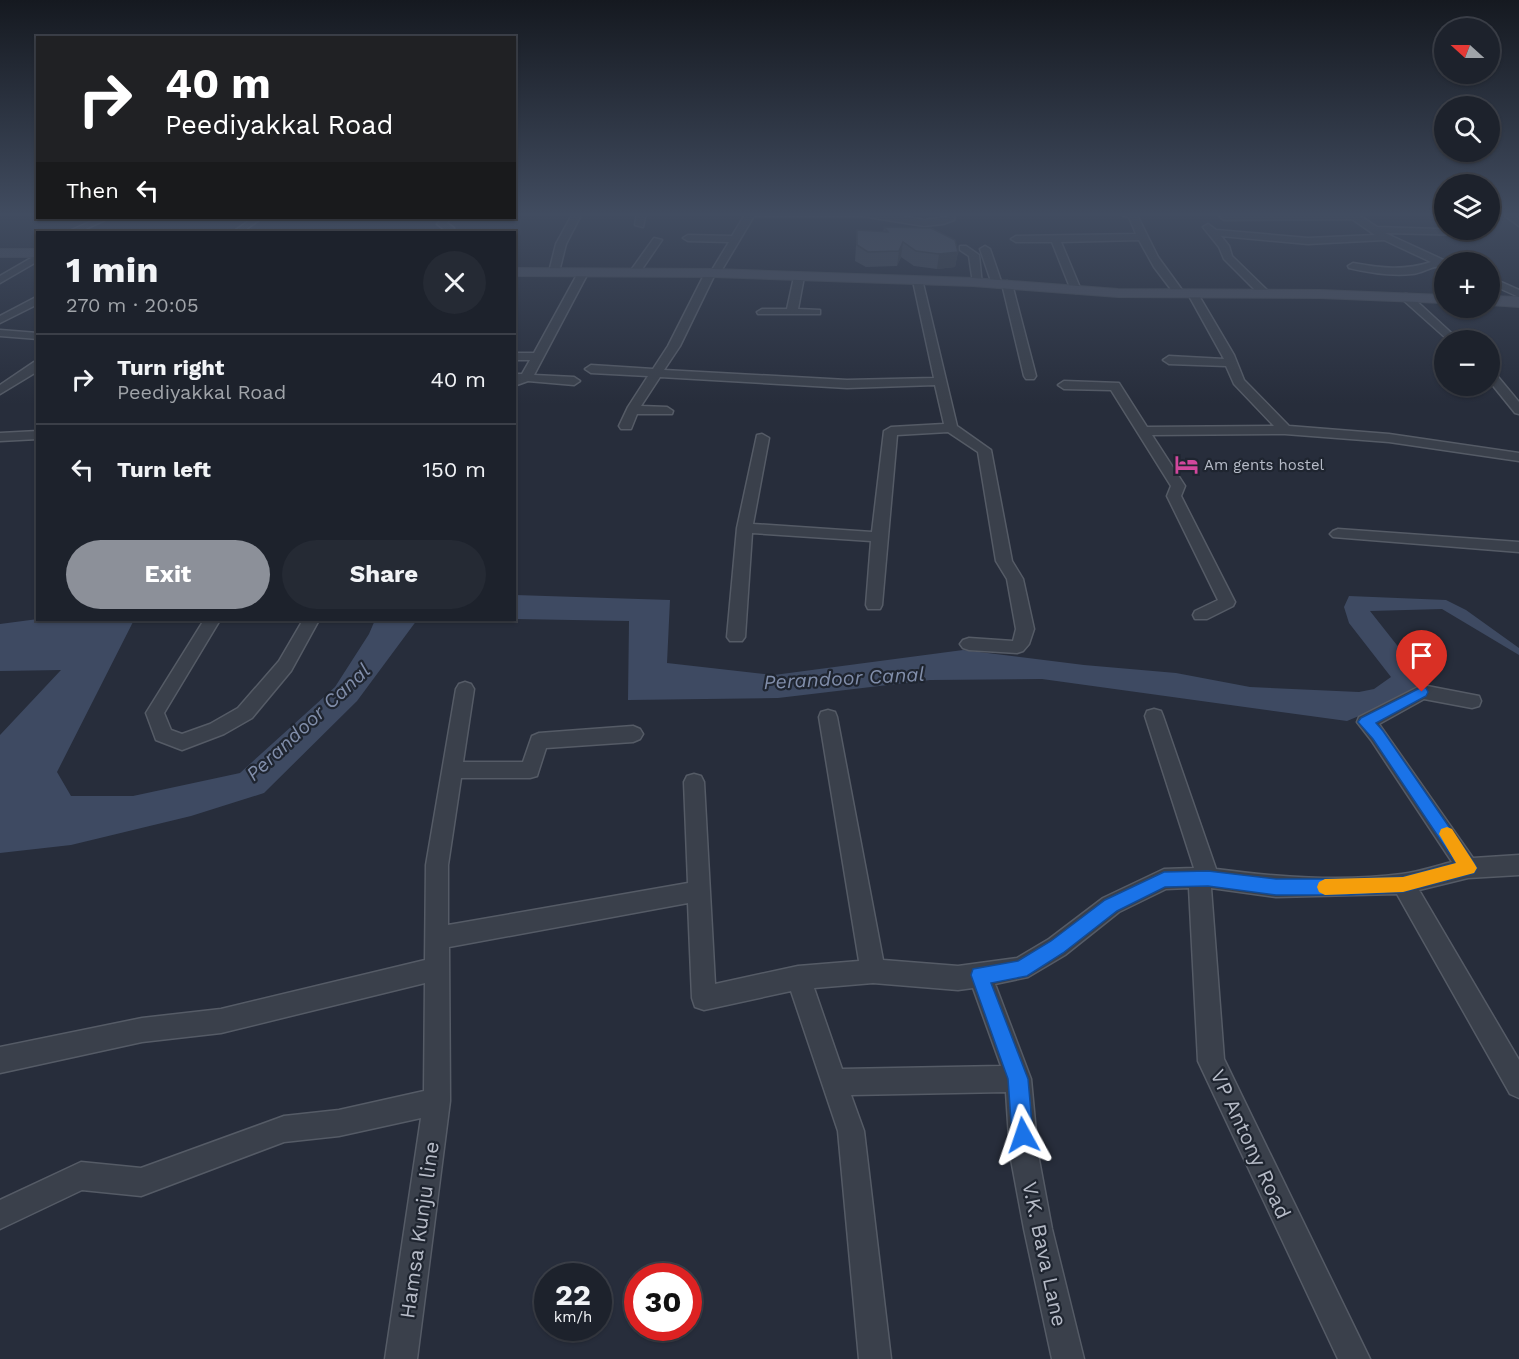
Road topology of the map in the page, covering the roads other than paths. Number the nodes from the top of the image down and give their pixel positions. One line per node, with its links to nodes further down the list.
1 (581, 276): 33 (street)
2 (711, 276): 38 (street)
3 (787, 276): 11 (main road)
4 (977, 276): 13 (street)
5 (998, 276): 15 (street)
6 (1070, 276): 17 (street)
7 (1166, 276): 19 (street)
8 (1247, 276): 18 (street)
9 (1378, 276): 14 (street)
10 (1404, 276): 14 (street)
11 (800, 277): 12 (main road); 25 (street)
12 (918, 281): 13 (main road); 44 (street)
13 (978, 283): 15 (main road)
14 (1393, 283): 18 (main road); 21 (main road); 29 (street)
15 (1002, 284): 17 (main road); 39 (street)
16 (1500, 285): 20 (street)
17 (1076, 290): 19 (main road)
18 (1264, 293): 19 (main road)
19 (1186, 294): 35 (street)
20 (1519, 294)
21 (1434, 296)
22 (36, 300): 28 (street)
23 (1500, 301): 24 (main road)
24 (1519, 302)
25 (792, 311): 26 (street); 27 (street)
26 (762, 312)
27 (816, 312)
28 (0, 321)
29 (1443, 330)
30 (0, 333): 31 (street)
31 (36, 336)
32 (516, 356): 33 (street)
33 (537, 357): 41 (street)
34 (1169, 360): 35 (street)
35 (1231, 363): 53 (street)
36 (36, 366): 40 (street)
37 (591, 369): 38 (street)
38 (655, 374): 44 (street); 48 (street)
39 (1030, 376)
40 (18, 378): 42 (street); 47 (street)
41 (518, 379): 43 (street)
42 (36, 380)
43 (574, 381)
44 (939, 381): 52 (street)
45 (1064, 385): 54 (street)
46 (1500, 387): 49 (street)
47 (0, 390)
48 (633, 410): 50 (street); 51 (street)
49 (1519, 410)
50 (667, 411)
51 (626, 426)
52 (951, 428): 62 (street); 69 (street)
53 (1285, 430): 54 (street); 58 (street)
54 (1144, 431): 65 (street)
55 (36, 435): 56 (street)
56 (0, 437)
57 (762, 438): 60 (street)
58 (1513, 455): 59 (street)
59 (1519, 469)
60 (745, 528): 62 (street); 68 (street)
61 (1338, 534): 63 (street)
62 (879, 537): 64 (street)
63 (1519, 547)
64 (874, 605)
65 (1201, 615)
66 (211, 621): 67 (street)
67 (310, 621)
68 (736, 637)
69 (969, 644)
70 (465, 689): 75 (street, Hamsa Kunju line)
71 (1472, 701): 78 (street)
72 (1154, 716): 79 (street, VP Antony Road)
73 (828, 717): 84 (street)
74 (633, 734): 75 (street)
75 (452, 770): 82 (street, Hamsa Kunju line)
76 (694, 782): 81 (street)
77 (1519, 865): 78 (street)
78 (1468, 868): 80 (street)
79 (1203, 878): 80 (street); 85 (street); 96 (street, VP Antony Road)
80 (1403, 884): 90 (street)
81 (700, 891): 82 (street); 86 (street)
82 (437, 938): 83 (street, Hamsa Kunju line)
83 (437, 969): 87 (street); 91 (street, Hamsa Kunju line)
84 (873, 971): 85 (street); 86 (street)
85 (980, 975): 88 (street, V.K. Bava Lane)
86 (798, 978): 89 (street)
87 (0, 1060)
88 (1018, 1079): 89 (street); 95 (street, V.K. Bava Lane)
89 (833, 1082): 94 (street)
90 (1519, 1085)
91 (438, 1101): 92 (street); 93 (street, Hamsa Kunju line)
92 (0, 1215)
93 (401, 1359)
94 (875, 1359)
95 (1068, 1359)
96 (1354, 1359)

